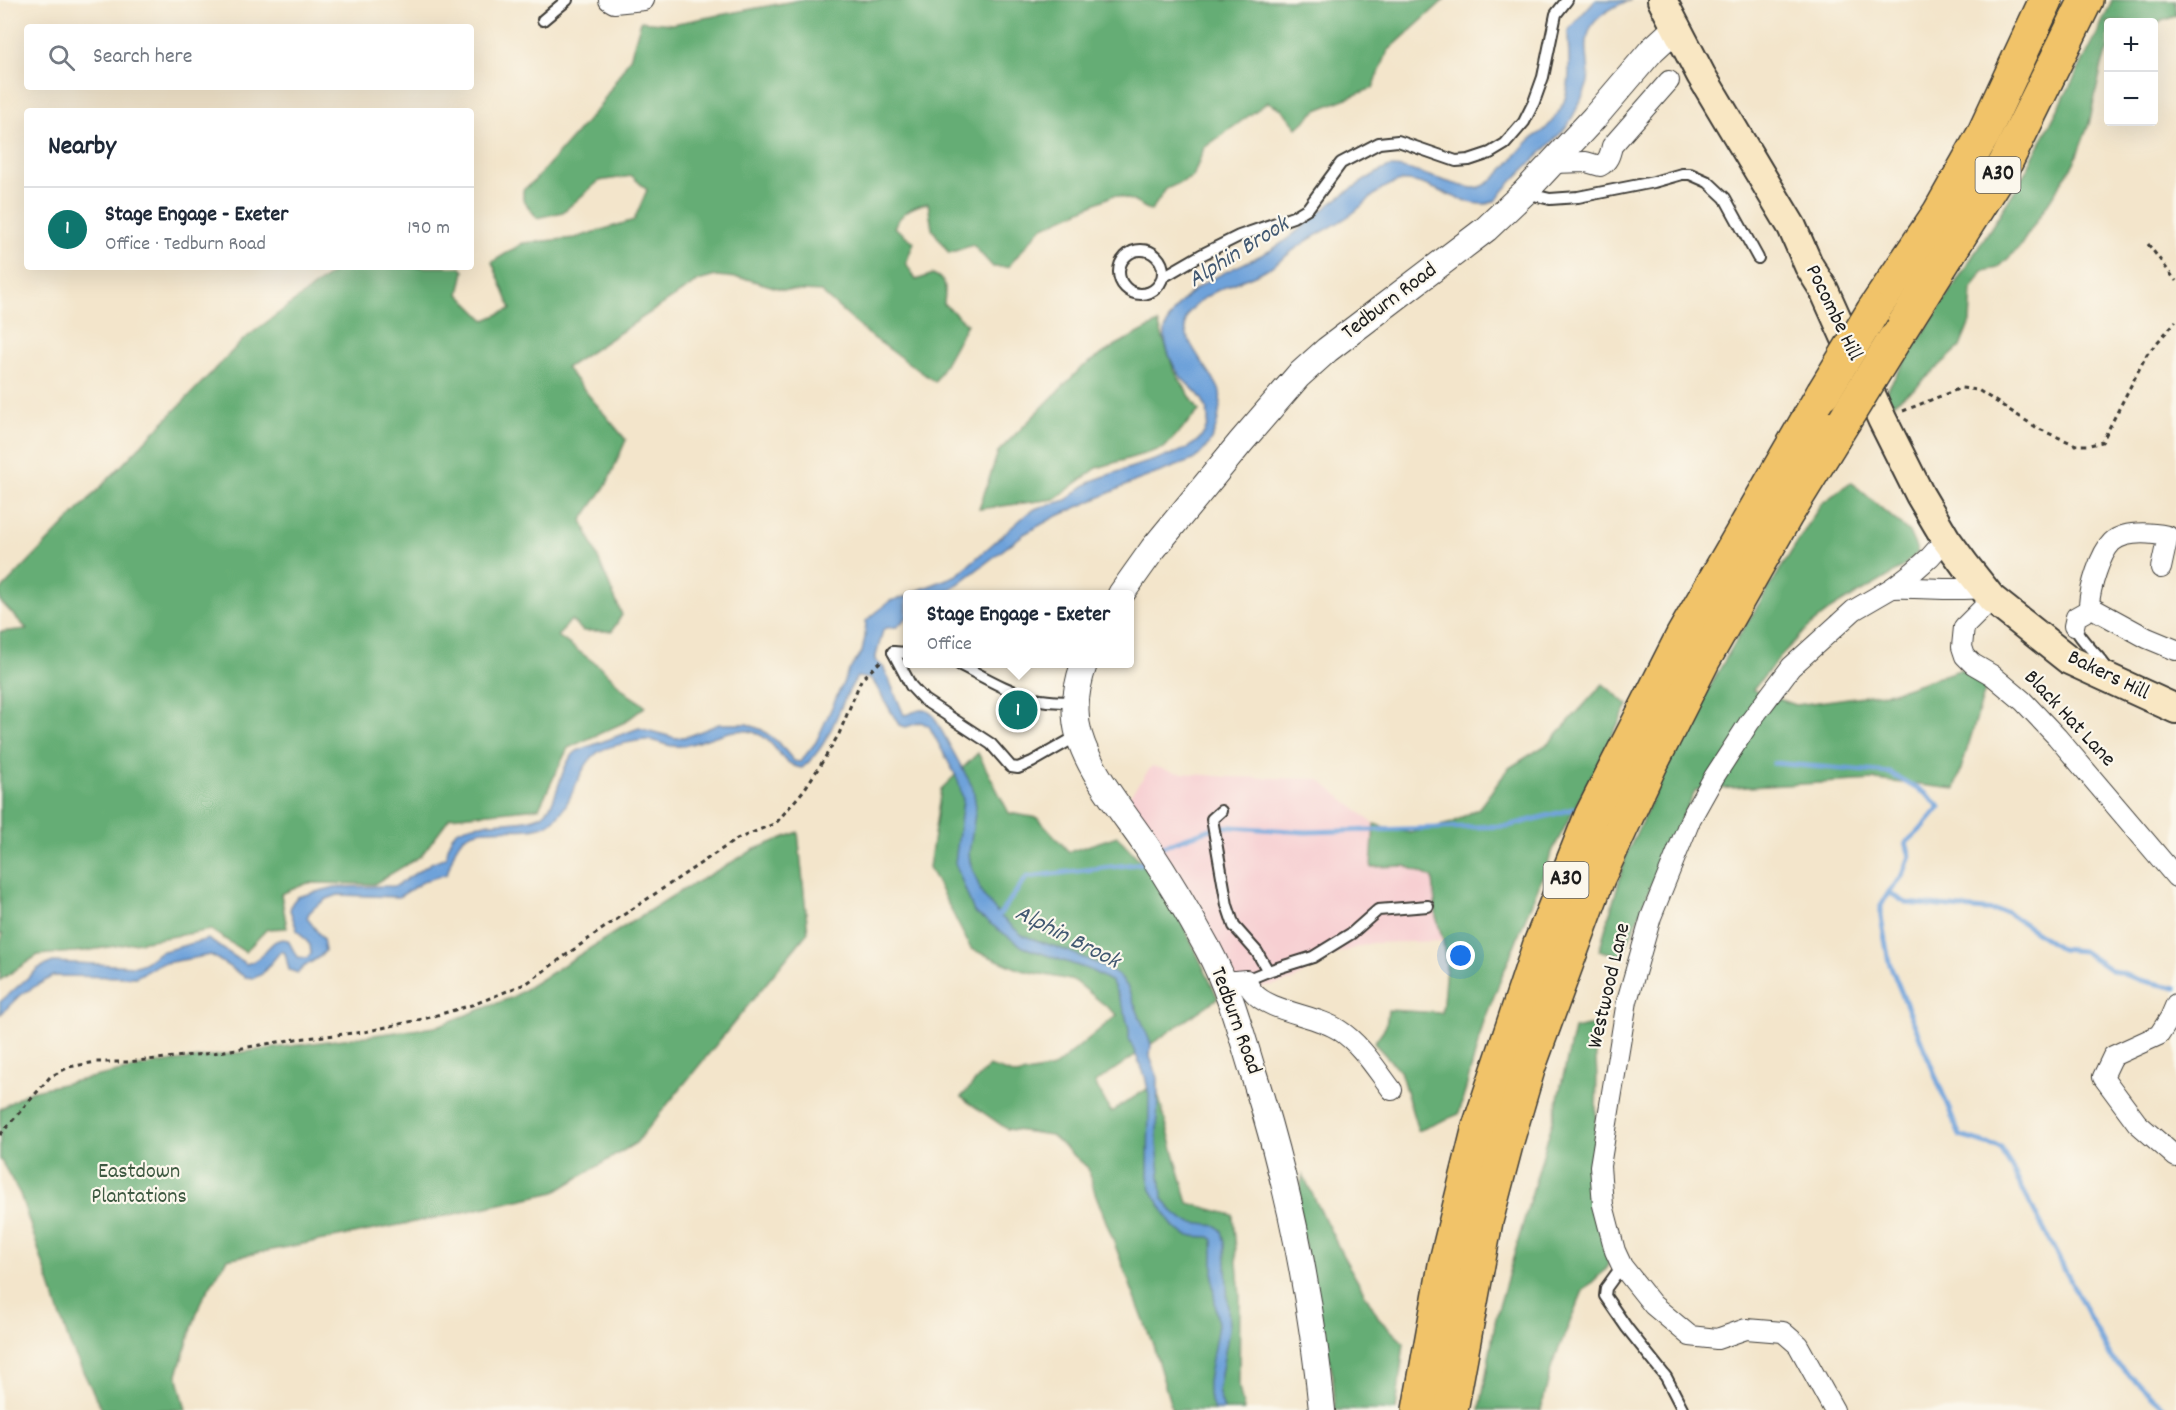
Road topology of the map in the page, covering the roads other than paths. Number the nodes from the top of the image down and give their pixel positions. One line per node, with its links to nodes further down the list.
1 (567, 0): 8 (lane)
2 (609, 0): 3 (street)
3 (644, 0)
4 (1567, 0): 14 (lane)
5 (1662, 0): 9 (main road, Pocombe Hill)
6 (2046, 0): 42 (highway, A30, bridge)
7 (2086, 0): 43 (highway, A30, bridge)
8 (543, 20)
9 (1677, 27): 11 (street, Tedburn Road); 15 (main road, Pocombe Hill)
10 (1669, 81): 11 (street)
11 (1552, 163): 12 (street, Tedburn Road)
12 (1524, 193): 13 (lane); 18 (street, Tedburn Road)
13 (1758, 258)
14 (1163, 277): 14 (lane)
15 (1946, 539): 17 (street, Westwood Lane); 19 (main road, Pocombe Hill)
16 (2161, 568): 20 (street)
17 (1892, 588): 19 (street); 40 (street, Westwood Lane)
18 (1124, 590)
19 (1988, 593): 21 (main road, Pocombe Hill); 32 (street, Black Hat Lane)
20 (2092, 608): 22 (street); 23 (street)
21 (2015, 616): 27 (main road, Bakers Hill)
22 (2074, 626): 27 (lane)
23 (2176, 650)
24 (903, 653): 30 (lane)
25 (968, 668): 28 (lane)
26 (1083, 668): 28 (street, Tedburn Road)
27 (2113, 680): 29 (main road, Bakers Hill)
28 (1075, 702): 30 (street, Tedburn Road)
29 (2176, 709)
30 (1079, 735): 35 (street, Tedburn Road)
31 (1221, 811): 34 (lane)
32 (2176, 877)
33 (1428, 906): 34 (lane)
34 (1268, 971): 35 (lane)
35 (1235, 981): 38 (street); 41 (street, Tedburn Road)
36 (2176, 1004): 37 (street)
37 (2171, 1024): 39 (street)
38 (1392, 1090)
39 (2176, 1157)
40 (1622, 1266): 44 (lane); 45 (street, Westwood Lane)
41 (1322, 1410)
42 (1419, 1410)
43 (1451, 1410)
44 (1683, 1410)
45 (1834, 1410)

